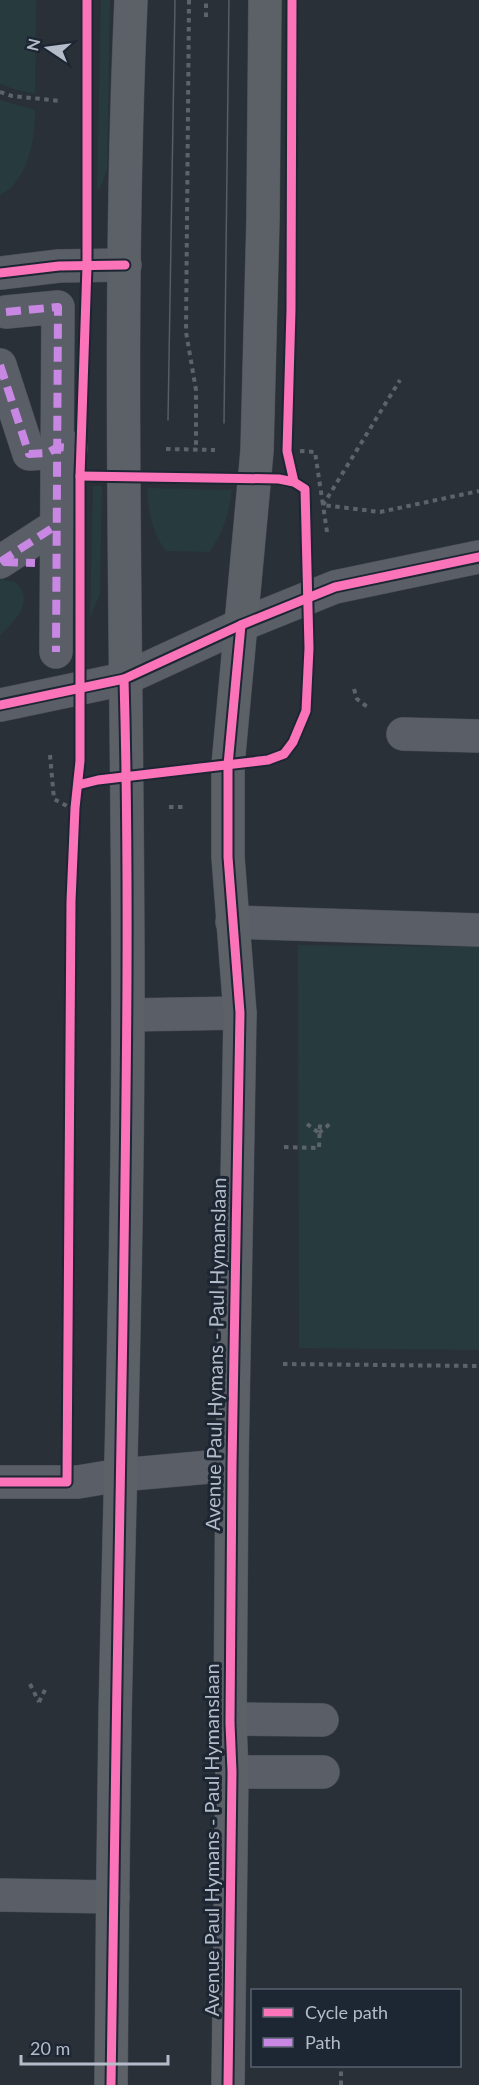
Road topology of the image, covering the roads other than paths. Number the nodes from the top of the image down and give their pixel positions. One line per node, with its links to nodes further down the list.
1 (131, 0): 3 (main road)
2 (265, 0): 11 (main road, Avenue Paul Hymans - Paul Hymanslaan)
3 (125, 265): 4 (street); 13 (main road)
4 (0, 273)
5 (6, 312): 7 (street)
6 (0, 365): 7 (street)
7 (64, 447): 8 (street)
8 (57, 525): 10 (street); 12 (street)
9 (479, 557): 11 (street)
10 (8, 562)
11 (241, 625): 13 (street); 17 (main road, Avenue Paul Hymans - Paul Hymanslaan)
12 (56, 652)
13 (124, 679): 14 (street); 20 (main road)
14 (0, 705)
15 (403, 734): 16 (street)
16 (479, 736)
17 (232, 922): 18 (street); 19 (main road, Avenue Paul Hymans - Paul Hymanslaan)
18 (479, 930)
19 (240, 1013): 20 (street); 21 (main road, Avenue Paul Hymans - Paul Hymanslaan)
20 (128, 1015): 22 (main road)
21 (232, 1465): 22 (street, Avenue Paul Hymans - Paul Hymanslaan); 24 (main road, Avenue Paul Hymans - Paul Hymanslaan)
22 (120, 1475): 23 (street, Avenue Paul Hymans - Paul Hymanslaan); 29 (main road)
23 (0, 1482)
24 (230, 1719): 25 (street); 26 (main road, Avenue Paul Hymans - Paul Hymanslaan)
25 (322, 1720)
26 (232, 1772): 27 (street); 31 (main road, Avenue Paul Hymans - Paul Hymanslaan)
27 (323, 1772)
28 (0, 1895): 29 (street)
29 (113, 1897): 30 (main road)
30 (111, 2085)
31 (228, 2085)

